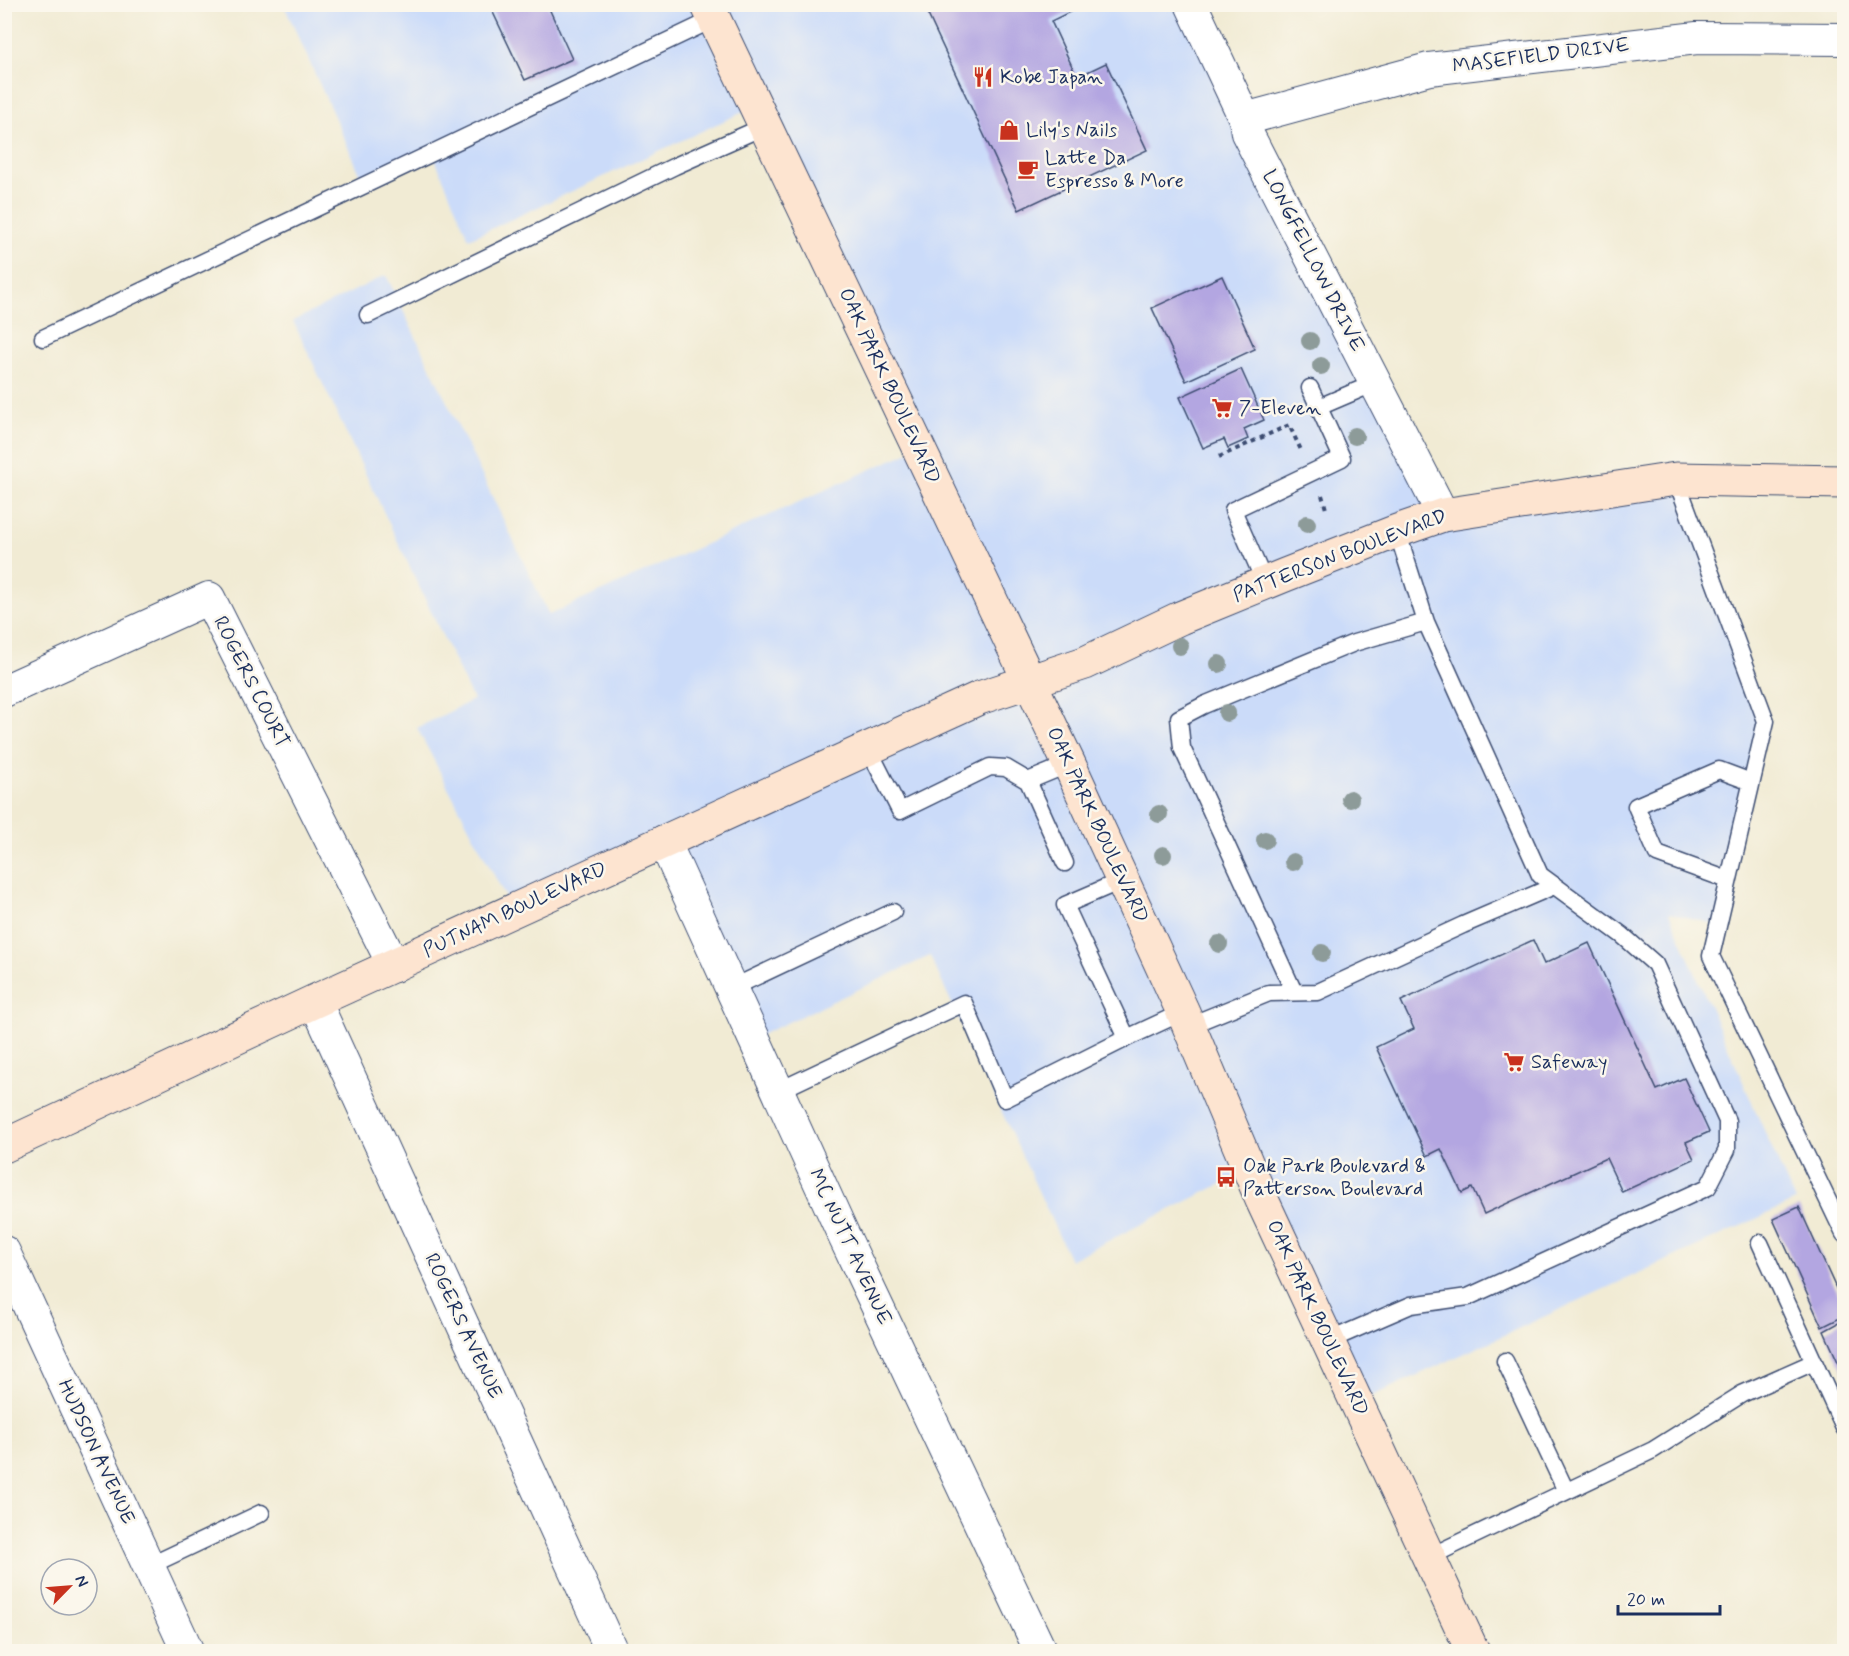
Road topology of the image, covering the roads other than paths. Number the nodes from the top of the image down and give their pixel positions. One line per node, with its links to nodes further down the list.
1 (1191, 4): 4 (street, LONGFELLOW DRIVE)
2 (711, 12): 5 (street, OAK PARK BOULEVARD); 7 (lane)
3 (1845, 39): 4 (street, MASEFIELD DRIVE)
4 (1245, 119): 8 (street, LONGFELLOW DRIVE)
5 (765, 126): 6 (lane); 17 (street, OAK PARK BOULEVARD)
6 (368, 315)
7 (43, 338)
8 (1375, 383): 10 (lane); 13 (street, LONGFELLOW DRIVE)
9 (1310, 388): 10 (lane)
10 (1319, 408): 15 (lane)
11 (1676, 479): 12 (street, PATTERSON BOULEVARD); 13 (street, PATTERSON BOULEVARD); 22 (lane)
12 (1845, 483)
13 (1443, 515): 14 (street, PATTERSON BOULEVARD)
14 (1397, 531): 15 (street, PATTERSON BOULEVARD); 16 (lane)
15 (1265, 583): 17 (street, PATTERSON BOULEVARD)
16 (1426, 622): 27 (lane); 31 (lane)
17 (1030, 681): 19 (street, PUTNAM BOULEVARD); 20 (street, OAK PARK BOULEVARD)
18 (4, 691): 29 (street, ROGERS COURT)
19 (868, 748): 21 (lane); 23 (street, PUTNAM BOULEVARD)
20 (1069, 764): 21 (lane); 25 (street, OAK PARK BOULEVARD)
21 (1028, 781): 24 (lane)
22 (1751, 782): 26 (lane); 26 (lane)
23 (664, 841): 29 (street, PUTNAM BOULEVARD); 30 (street, MC NUTT AVENUE)
24 (1065, 863)
25 (1123, 880): 33 (street, OAK PARK BOULEVARD); 34 (lane)
26 (1728, 880): 37 (lane)
27 (1554, 886): 31 (lane); 40 (lane)
28 (893, 912): 30 (lane)
29 (394, 966): 32 (street, PUTNAM BOULEVARD)
30 (732, 988): 35 (street, MC NUTT AVENUE)
31 (1294, 992): 33 (lane)
32 (315, 1002): 36 (street, PUTNAM BOULEVARD); 49 (street, ROGERS AVENUE)
33 (1186, 1019): 34 (lane); 40 (street, OAK PARK BOULEVARD)
34 (1127, 1038): 35 (lane)
35 (778, 1090): 50 (street, MC NUTT AVENUE)
36 (4, 1146)
37 (1845, 1234)
38 (1760, 1243): 42 (lane)
39 (4, 1252): 47 (street, HUDSON AVENUE)
40 (1328, 1341): 46 (street, OAK PARK BOULEVARD)
41 (1505, 1361): 44 (lane)
42 (1814, 1362): 43 (lane); 44 (lane)
43 (1845, 1428)
44 (1566, 1491): 46 (lane)
45 (261, 1513): 47 (lane)
46 (1429, 1557): 51 (street, OAK PARK BOULEVARD)
47 (149, 1566): 48 (street, HUDSON AVENUE)
48 (188, 1652)
49 (612, 1652)
50 (1041, 1652)
51 (1473, 1652)

